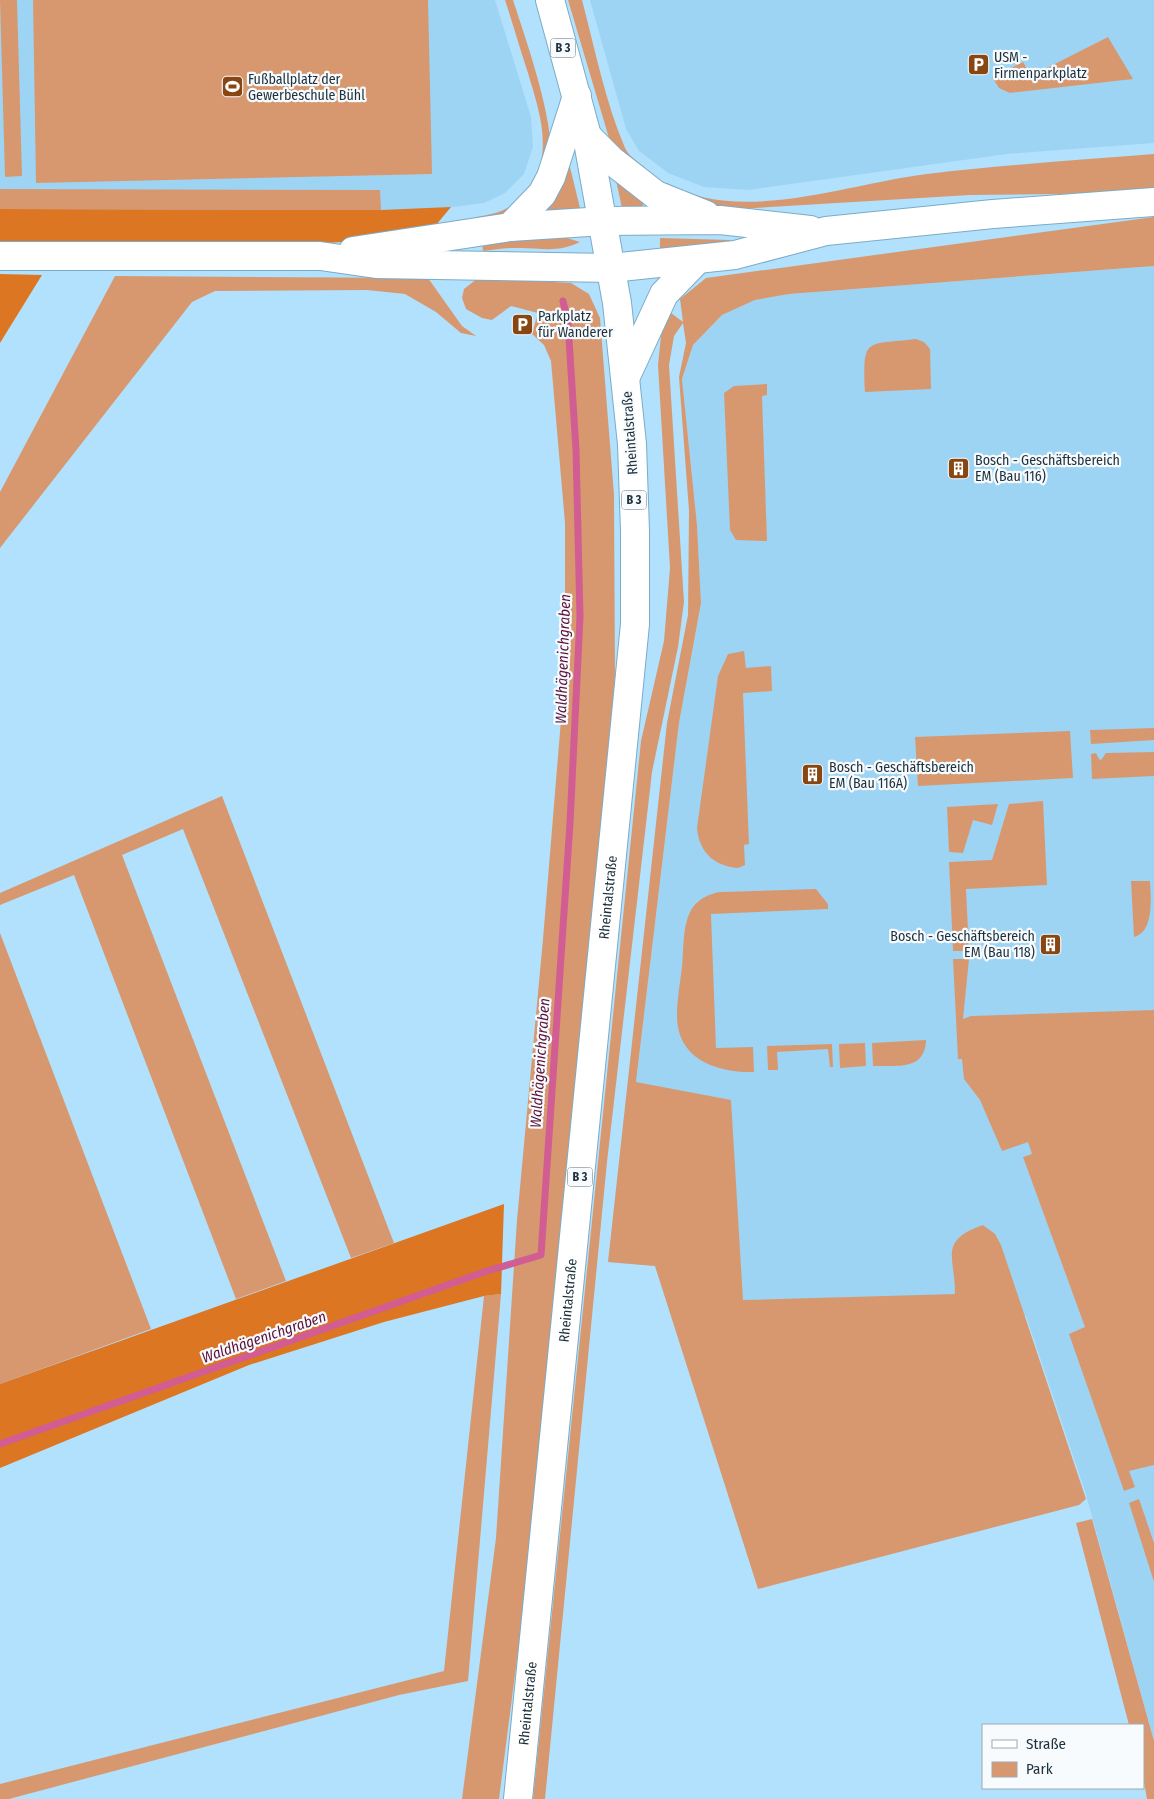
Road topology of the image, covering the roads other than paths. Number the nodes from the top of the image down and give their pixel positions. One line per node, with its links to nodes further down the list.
1 (550, 0): 2 (street, Rheintalstraße / B 3)
2 (577, 96): 3 (street, Rheintalstraße / B 3); 7 (street)
3 (587, 136): 5 (street, Rheintalstraße / B 3); 6 (street)
4 (1154, 202): 8 (street)
5 (604, 220): 6 (street); 7 (street); 12 (street, Rheintalstraße / B 3)
6 (720, 220): 8 (street)
7 (510, 227): 10 (street)
8 (826, 232): 11 (street)
9 (0, 256): 10 (street)
10 (320, 256): 12 (street)
11 (697, 260): 12 (street); 13 (street)
12 (611, 268): 13 (street, Rheintalstraße / B 3)
13 (626, 376): 14 (street, Rheintalstraße / B 3)
14 (518, 1799)

